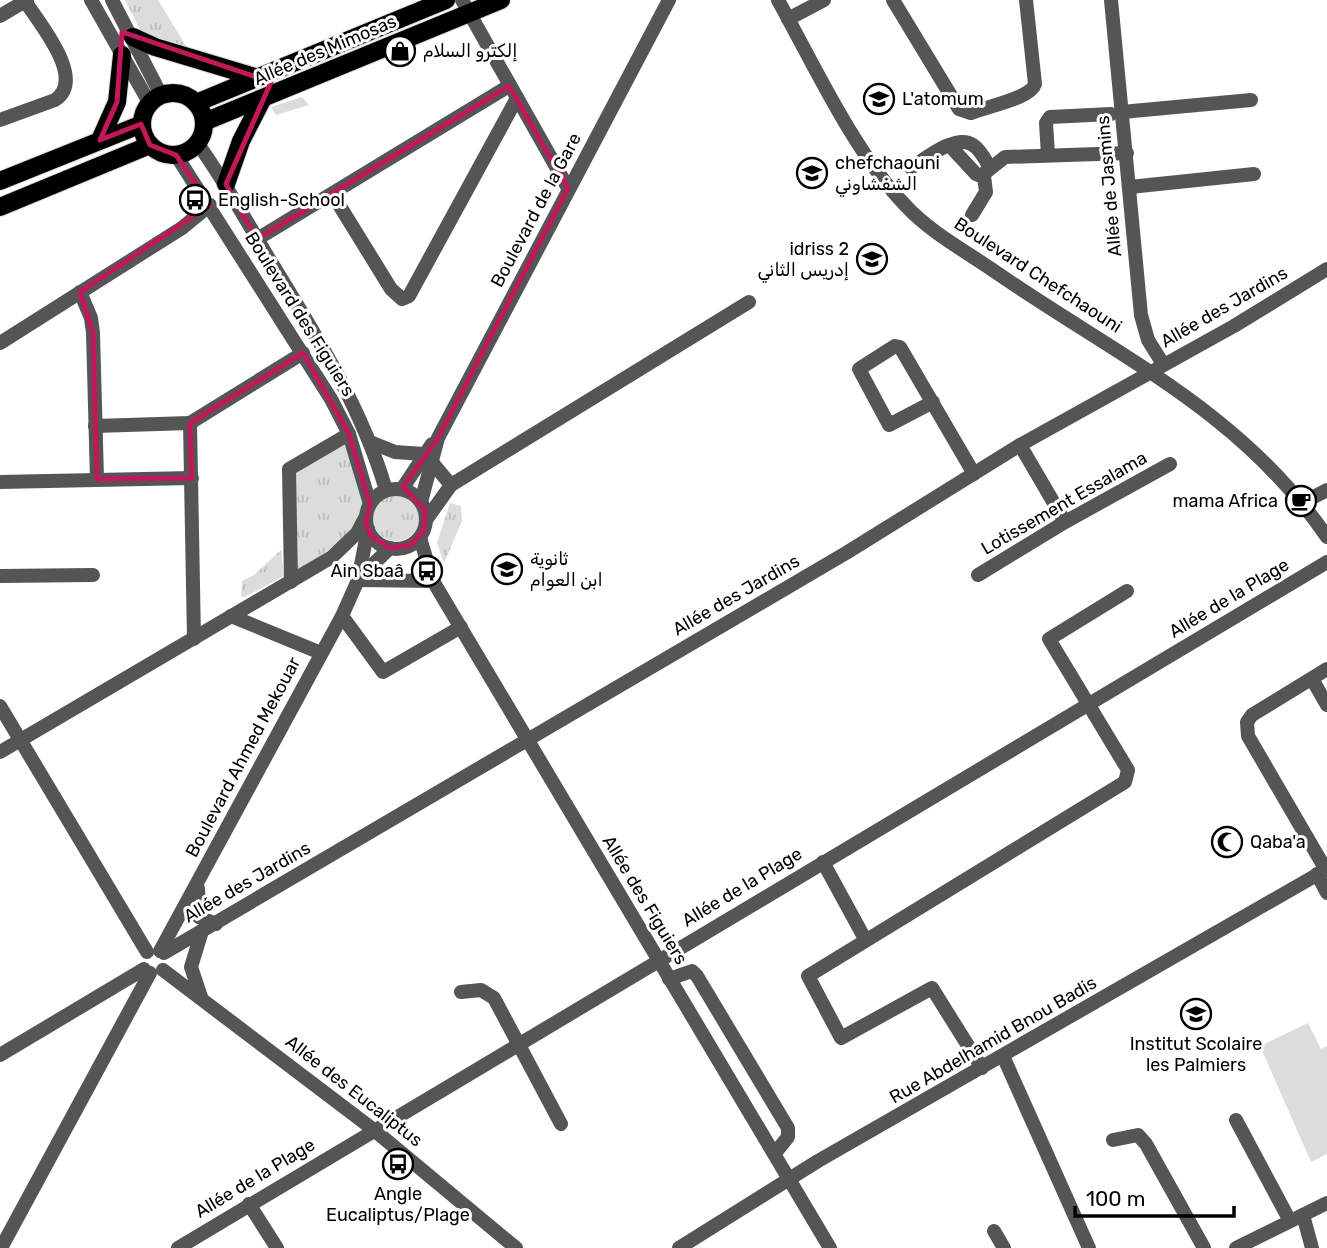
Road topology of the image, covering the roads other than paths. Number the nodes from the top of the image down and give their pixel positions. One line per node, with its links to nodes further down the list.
1 (91, 0): 16 (street)
2 (112, 0): 15 (street)
3 (446, 0): 17 (main road, Allée des Mimosas)
4 (501, 0): 12 (main road, Allée des Mimosas)
5 (669, 0): 39 (street, Boulevard de la Gare)
6 (778, 0): 14 (street, Boulevard Chefchaouni)
7 (824, 0): 14 (street)
8 (893, 0): 9 (street)
9 (1026, 0)
10 (1111, 0): 23 (street, Allée de Jasmins)
11 (26, 1): 13 (street); 24 (street)
12 (466, 6): 18 (street); 20 (main road, Allée des Mimosas)
13 (0, 16)
14 (788, 19): 50 (street, Boulevard Chefchaouni)
15 (132, 37): 17 (main road); 19 (street)
16 (122, 55): 19 (street); 27 (main road)
17 (255, 77): 22 (main road, Allée des Mimosas)
18 (513, 92): 39 (street); 40 (street); 40 (street)
19 (156, 99): 22 (main road); 26 (main road)
20 (262, 100): 25 (main road, Allée des Mimosas); 37 (main road)
21 (1251, 100): 23 (street)
22 (196, 103): 25 (main road)
23 (1117, 113): 30 (street, Allée de Jasmins); 32 (street)
24 (0, 120)
25 (204, 122): 28 (main road)
26 (142, 124): 27 (main road); 29 (main road)
27 (100, 140): 36 (main road)
28 (198, 144): 31 (main road); 37 (street, Boulevard des Figuiers)
29 (150, 145): 31 (main road); 42 (main road)
30 (1127, 153): 32 (street); 38 (street, Allée de Jasmins)
31 (176, 155): 41 (street, Boulevard des Figuiers)
32 (1048, 155): 34 (street)
33 (911, 169): 34 (street)
34 (987, 172): 43 (street)
35 (1254, 174): 38 (street)
36 (0, 181)
37 (226, 184): 44 (street, Boulevard des Figuiers)
38 (1130, 187): 50 (street, Allée de Jasmins)
39 (568, 188): 57 (street, Boulevard de la Gare)
40 (333, 195): 44 (street)
41 (210, 205): 46 (street); 49 (street, Boulevard des Figuiers)
42 (0, 207)
43 (972, 215)
44 (257, 239): 55 (street, Boulevard des Figuiers)
45 (1327, 269): 50 (street, Allée des Jardins)
46 (80, 292): 48 (street); 53 (street)
47 (749, 302): 63 (street)
48 (0, 343)
49 (303, 353): 52 (street); 54 (street, Boulevard des Figuiers)
50 (1157, 367): 56 (street, Allée des Jardins); 68 (street, Boulevard Chefchaouni)
51 (933, 402): 51 (street); 59 (street)
52 (190, 424): 53 (street); 60 (street)
53 (95, 426): 61 (street)
54 (349, 434): 69 (street, Boulevard des Figuiers); 82 (street)
55 (370, 442): 57 (street); 65 (street, Boulevard des Figuiers)
56 (1020, 445): 59 (street, Allée des Jardins); 71 (street)
57 (427, 457): 63 (street); 64 (street, Boulevard de la Gare); 67 (street, Boulevard de la Gare)
58 (1170, 464): 71 (street, Lotissement Essalama)
59 (974, 474): 95 (street, Allée des Jardins)
60 (192, 478): 61 (street); 87 (street)
61 (97, 479): 62 (street)
62 (0, 482)
63 (451, 485): 70 (street)
64 (402, 489): 65 (street); 67 (street)
65 (386, 490): 69 (street)
66 (1327, 490): 68 (street)
67 (421, 502): 70 (street)
68 (1302, 503): 72 (street, Boulevard Chefchaouni)
69 (368, 516): 74 (street); 75 (street); 81 (street, Boulevard Ahmed Mekouar)
70 (426, 520): 73 (street)
71 (1065, 522): 78 (street, Lotissement Essalama)
72 (1327, 537)
73 (420, 538): 74 (street); 80 (street, Allée des Figuiers)
74 (395, 549): 80 (street, Allée des Figuiers); 81 (street, Boulevard Ahmed Mekouar)
75 (332, 557): 81 (street); 82 (street)
76 (1327, 562): 91 (street, Allée de la Plage)
77 (93, 575): 79 (street)
78 (978, 575)
79 (0, 576)
80 (430, 576): 81 (street); 86 (street, Allée des Figuiers)
81 (358, 580): 85 (street, Boulevard Ahmed Mekouar)
82 (291, 582): 84 (street)
83 (1127, 591): 91 (street)
84 (231, 616): 87 (street); 88 (street)
85 (342, 616): 86 (street); 88 (street, Boulevard Ahmed Mekouar)
86 (461, 627): 95 (street, Allée des Figuiers)
87 (194, 639): 94 (street)
88 (321, 653): 99 (street, Boulevard Ahmed Mekouar)
89 (1327, 669): 90 (street)
90 (1312, 679): 92 (street); 98 (street)
91 (1089, 704): 97 (street, Allée de la Plage); 103 (street)
92 (1327, 705)
93 (0, 706): 94 (street)
94 (20, 740): 96 (street); 104 (street)
95 (527, 740): 101 (street, Allée des Jardins); 105 (street, Allée des Figuiers)
96 (0, 752)
97 (823, 862): 103 (street); 105 (street, Allée de la Plage)
98 (1323, 871): 100 (street); 114 (street, Rue Abdelhamid Bnou Badis)
99 (198, 883): 101 (street); 104 (street, Boulevard Ahmed Mekouar)
100 (1327, 892)
101 (216, 924): 102 (street, Allée des Jardins)
102 (202, 931): 104 (street, Allée des Jardins); 110 (street)
103 (865, 939): 115 (street)
104 (157, 952): 106 (street); 106 (street)
105 (657, 960): 107 (street, Allée des Figuiers); 112 (street, Allée de la Plage)
106 (152, 971): 109 (street); 110 (street, Allée des Eucaliptus); 111 (street)
107 (669, 979): 120 (street, Allée des Figuiers); 120 (street)
108 (461, 992): 112 (street)
109 (104, 995): 111 (street); 113 (street)
110 (202, 998): 118 (street, Allée des Eucaliptus)
111 (124, 1021): 126 (street)
112 (517, 1045): 117 (street); 118 (street, Allée de la Plage)
113 (0, 1055)
114 (1003, 1056): 115 (street, Rue Abdelhamid Bnou Badis); 133 (street)
115 (982, 1068): 121 (street, Rue Abdelhamid Bnou Badis)
116 (1236, 1120): 124 (street)
117 (561, 1124)
118 (374, 1130): 122 (street, Allée de la Plage); 129 (street, Allée des Eucaliptus)
119 (1113, 1140): 134 (street)
120 (775, 1153): 121 (street, Allée des Figuiers)
121 (789, 1179): 130 (street, Rue Abdelhamid Bnou Badis); 131 (street, Allée des Figuiers)
122 (249, 1203): 127 (street, Allée de la Plage); 128 (street)
123 (1327, 1203): 124 (street)
124 (1297, 1218): 135 (street); 136 (street)
125 (994, 1231): 132 (street)
126 (1, 1248)
127 (178, 1248)
128 (277, 1248)
129 (515, 1248)
130 (679, 1248)
131 (830, 1248)
132 (1004, 1248)
133 (1089, 1248)
134 (1203, 1248)
135 (1236, 1248)
136 (1312, 1248)

